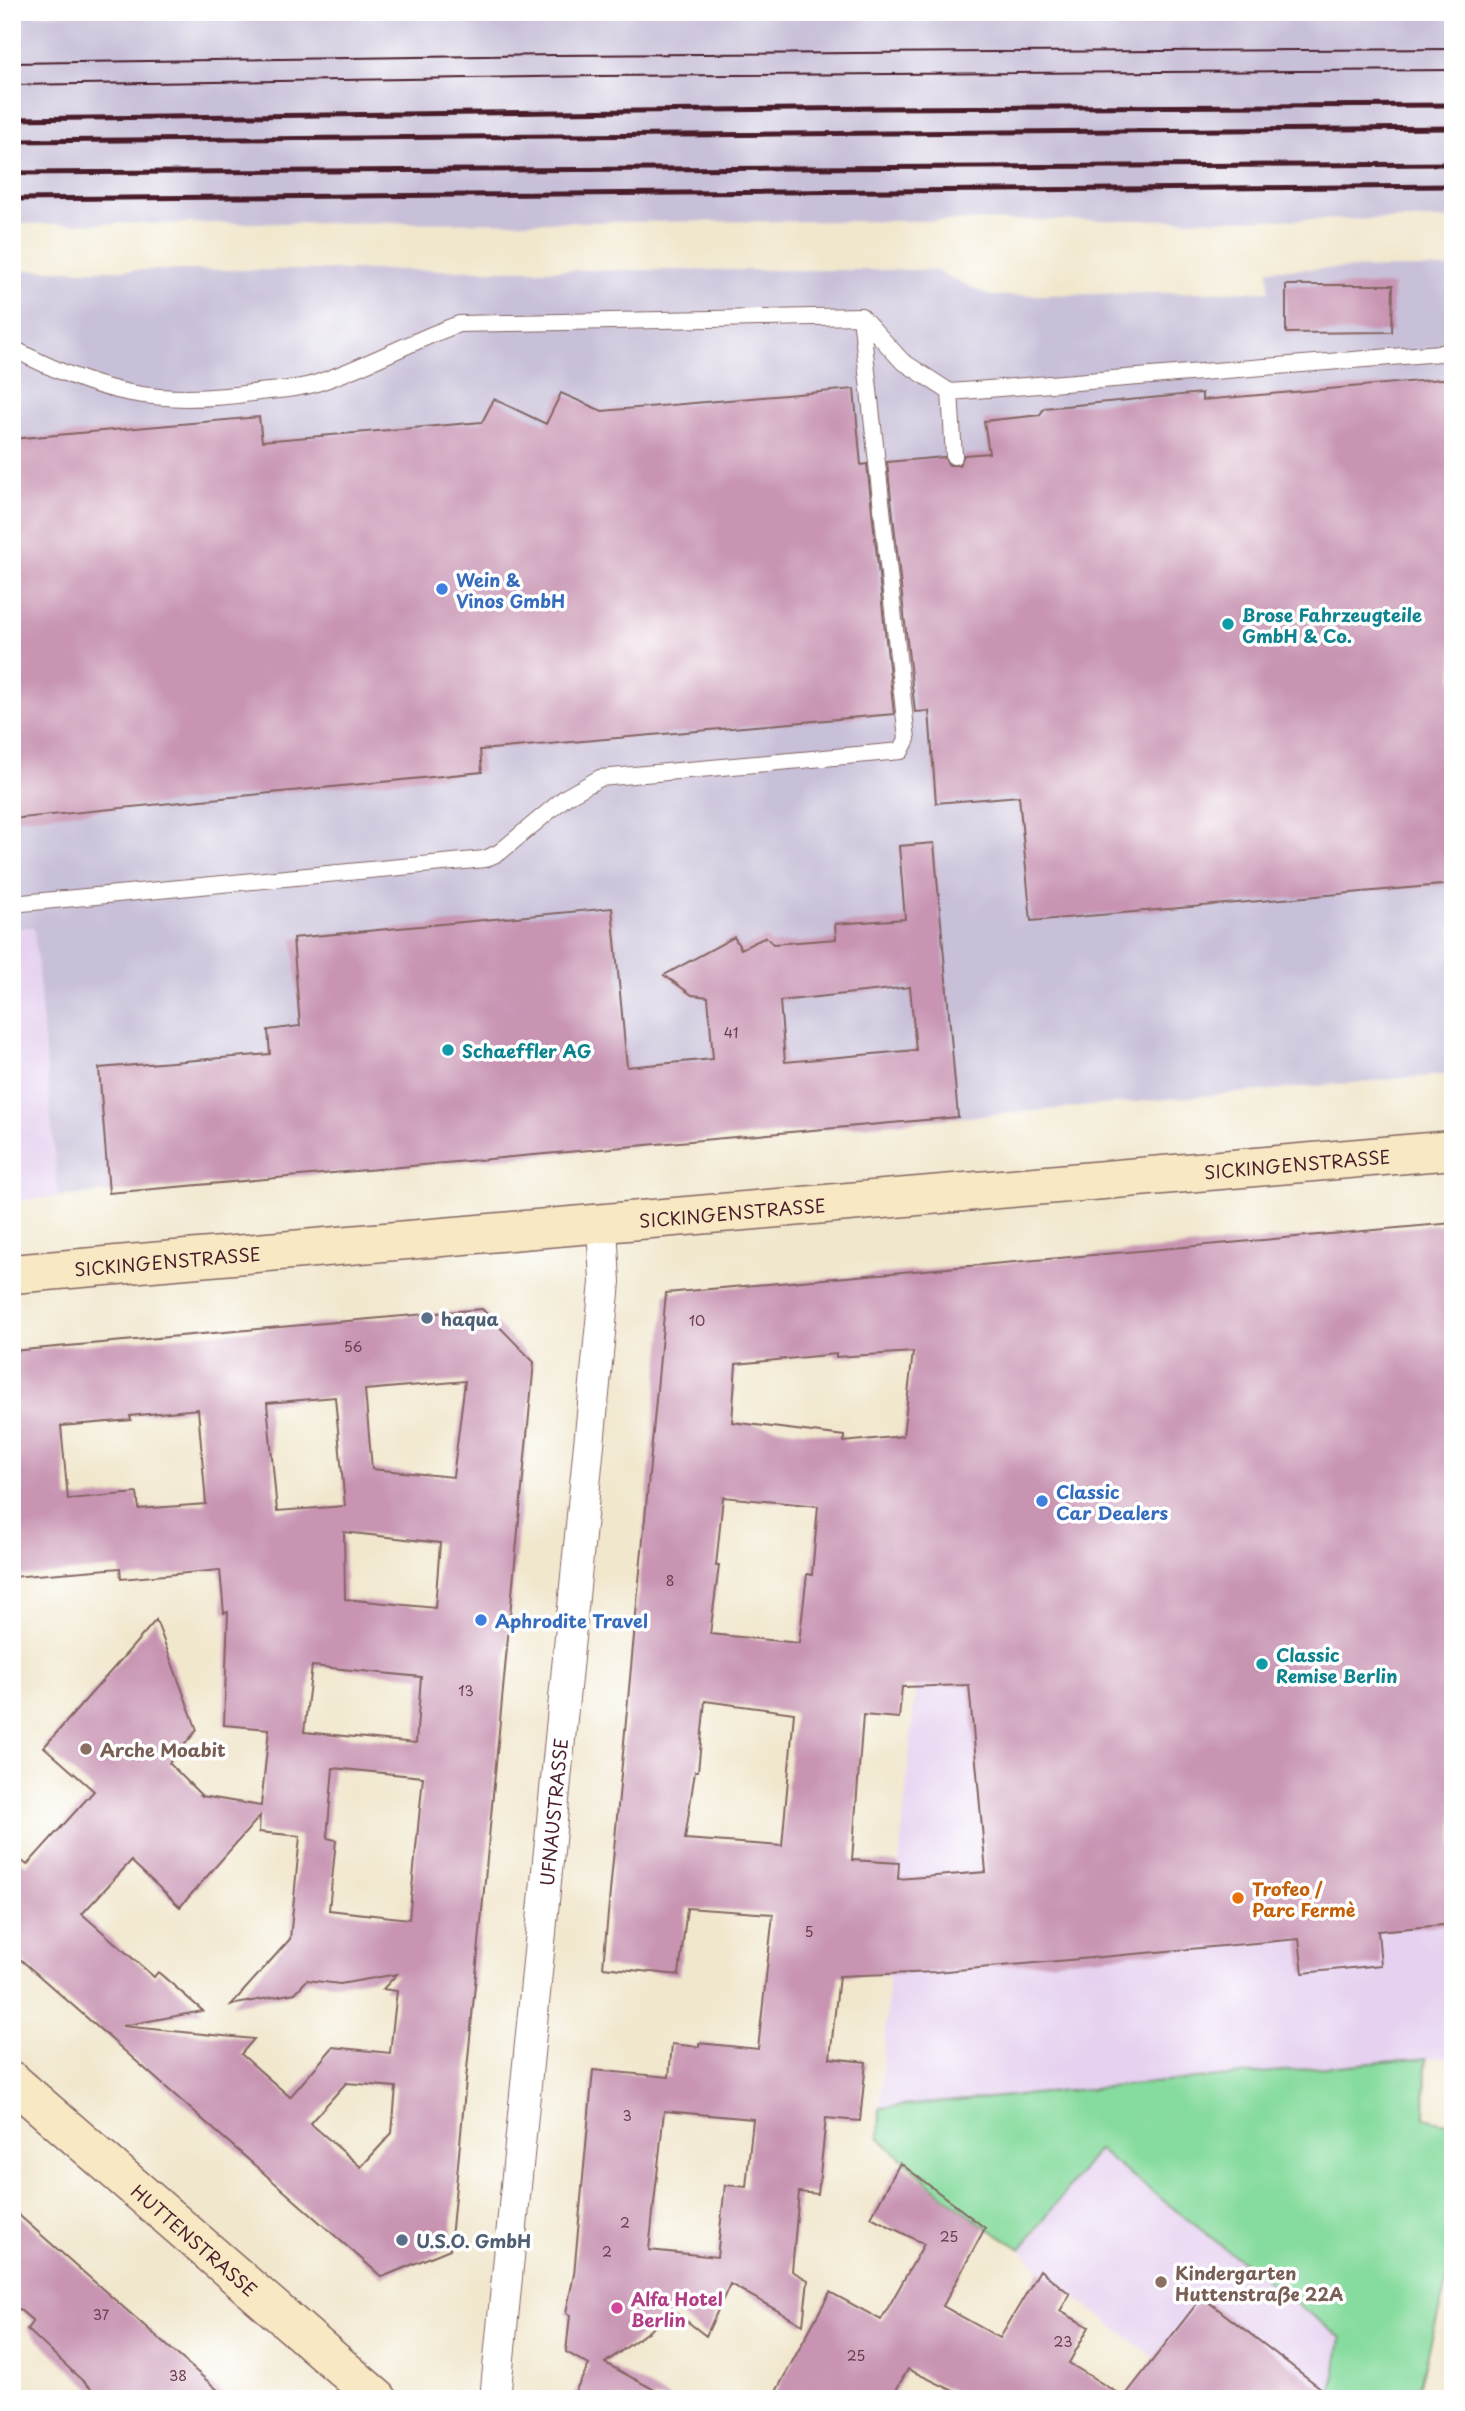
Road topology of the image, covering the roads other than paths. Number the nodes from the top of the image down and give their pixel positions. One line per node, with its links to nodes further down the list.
1 (861, 316): 2 (lane); 4 (lane); 6 (lane)
2 (12, 348)
3 (1453, 352): 4 (lane)
4 (950, 392): 5 (lane)
5 (954, 456)
6 (12, 904)
7 (1453, 1150): 8 (main road, SICKINGENSTRASSE)
8 (601, 1224): 9 (main road, SICKINGENSTRASSE); 12 (street, UFNAUSTRASSE)
9 (12, 1274)
10 (12, 2081): 11 (main road, HUTTENSTRASSE)
11 (378, 2399)
12 (495, 2399)

